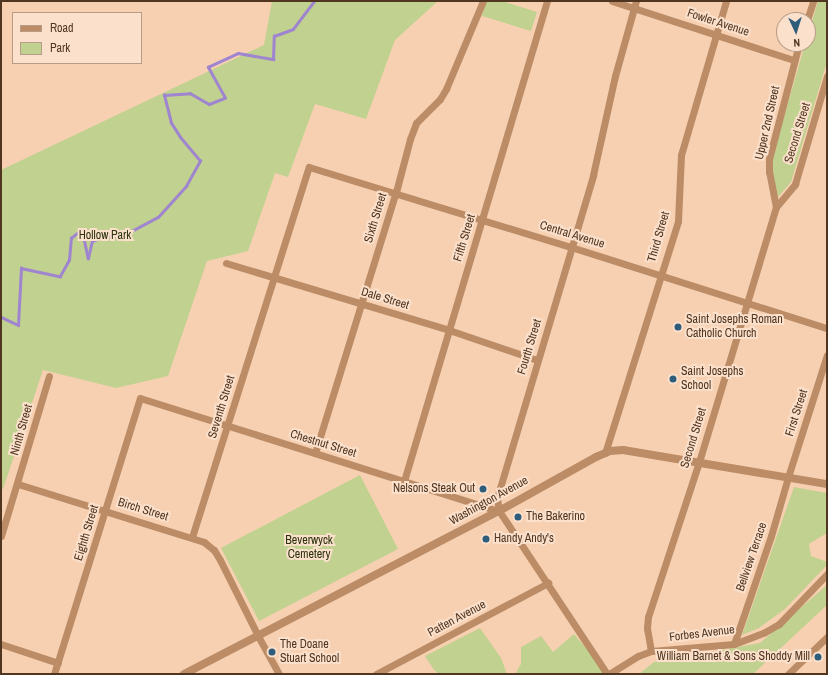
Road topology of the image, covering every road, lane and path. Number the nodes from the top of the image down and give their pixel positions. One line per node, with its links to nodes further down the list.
1 (483, 1): 13 (street, Sixth Street)
2 (547, 1): 15 (street, Fifth Street)
3 (612, 1): 6 (street, Fowler Avenue)
4 (726, 1): 8 (street, Third Street)
5 (813, 1): 7 (street)
6 (635, 5): 8 (street, Fowler Avenue); 16 (street, Fourth Street)
7 (810, 12)
8 (716, 34): 10 (street, Fowler Avenue); 18 (street, Third Street)
9 (796, 52): 10 (street, Upper 2nd Street)
10 (794, 60): 14 (street, Upper 2nd Street)
11 (827, 76): 14 (street, Second Street)
12 (309, 166): 13 (street, Central Avenue); 19 (street, Seventh Street)
13 (396, 192): 15 (street, Central Avenue); 21 (street, Sixth Street)
14 (776, 207): 20 (street, Second Street)
15 (482, 219): 16 (street, Central Avenue); 23 (street, Fifth Street)
16 (571, 247): 18 (street, Central Avenue); 25 (street, Fourth Street)
17 (226, 263): 19 (street, Dale Street)
18 (660, 274): 20 (street, Central Avenue); 30 (street, Third Street)
19 (274, 277): 21 (street, Dale Street); 28 (street, Seventh Street)
20 (747, 302): 22 (street, Central Avenue); 31 (street, Second Street)
21 (361, 304): 23 (street, Dale Street); 29 (street, Sixth Street)
22 (827, 328)
23 (449, 330): 25 (street, Dale Street); 33 (street, Fifth Street)
24 (827, 355): 32 (street, First Street)
25 (537, 360): 37 (street, Fourth Street)
26 (49, 376): 34 (street, Ninth Street)
27 (140, 398): 28 (street, Chestnut Street); 36 (street, Eighth Street)
28 (227, 425): 29 (street, Chestnut Street); 39 (street, Seventh Street)
29 (316, 453): 33 (street, Chestnut Street)
30 (605, 453): 31 (street, Washington Avenue); 37 (street, Washington Avenue)
31 (699, 462): 32 (street, Washington Avenue); 46 (street, Second Street)
32 (788, 477): 35 (street, Washington Avenue); 45 (street, Bellview Terrace)
33 (404, 481): 37 (street, Chestnut Street)
34 (18, 484): 36 (street, Birch Street); 38 (street, Ninth Street)
35 (827, 484)
36 (105, 510): 39 (street, Birch Street); 47 (street, Eighth Street)
37 (499, 511): 41 (street); 42 (street, Washington Avenue)
38 (1, 536)
39 (192, 537): 42 (street)
40 (827, 574): 45 (street, Forbes Avenue)
41 (548, 583): 51 (street, Patten Avenue); 52 (street)
42 (258, 636): 48 (street, Washington Avenue); 50 (street)
43 (827, 637): 53 (street)
44 (1, 644): 47 (street)
45 (734, 644): 46 (street, Forbes Avenue)
46 (651, 651): 52 (street, Forbes Avenue)
47 (58, 663): 49 (street, Eighth Street)
48 (186, 673)
49 (54, 674)
50 (279, 674)
51 (376, 674)
52 (608, 674)
53 (788, 674)

